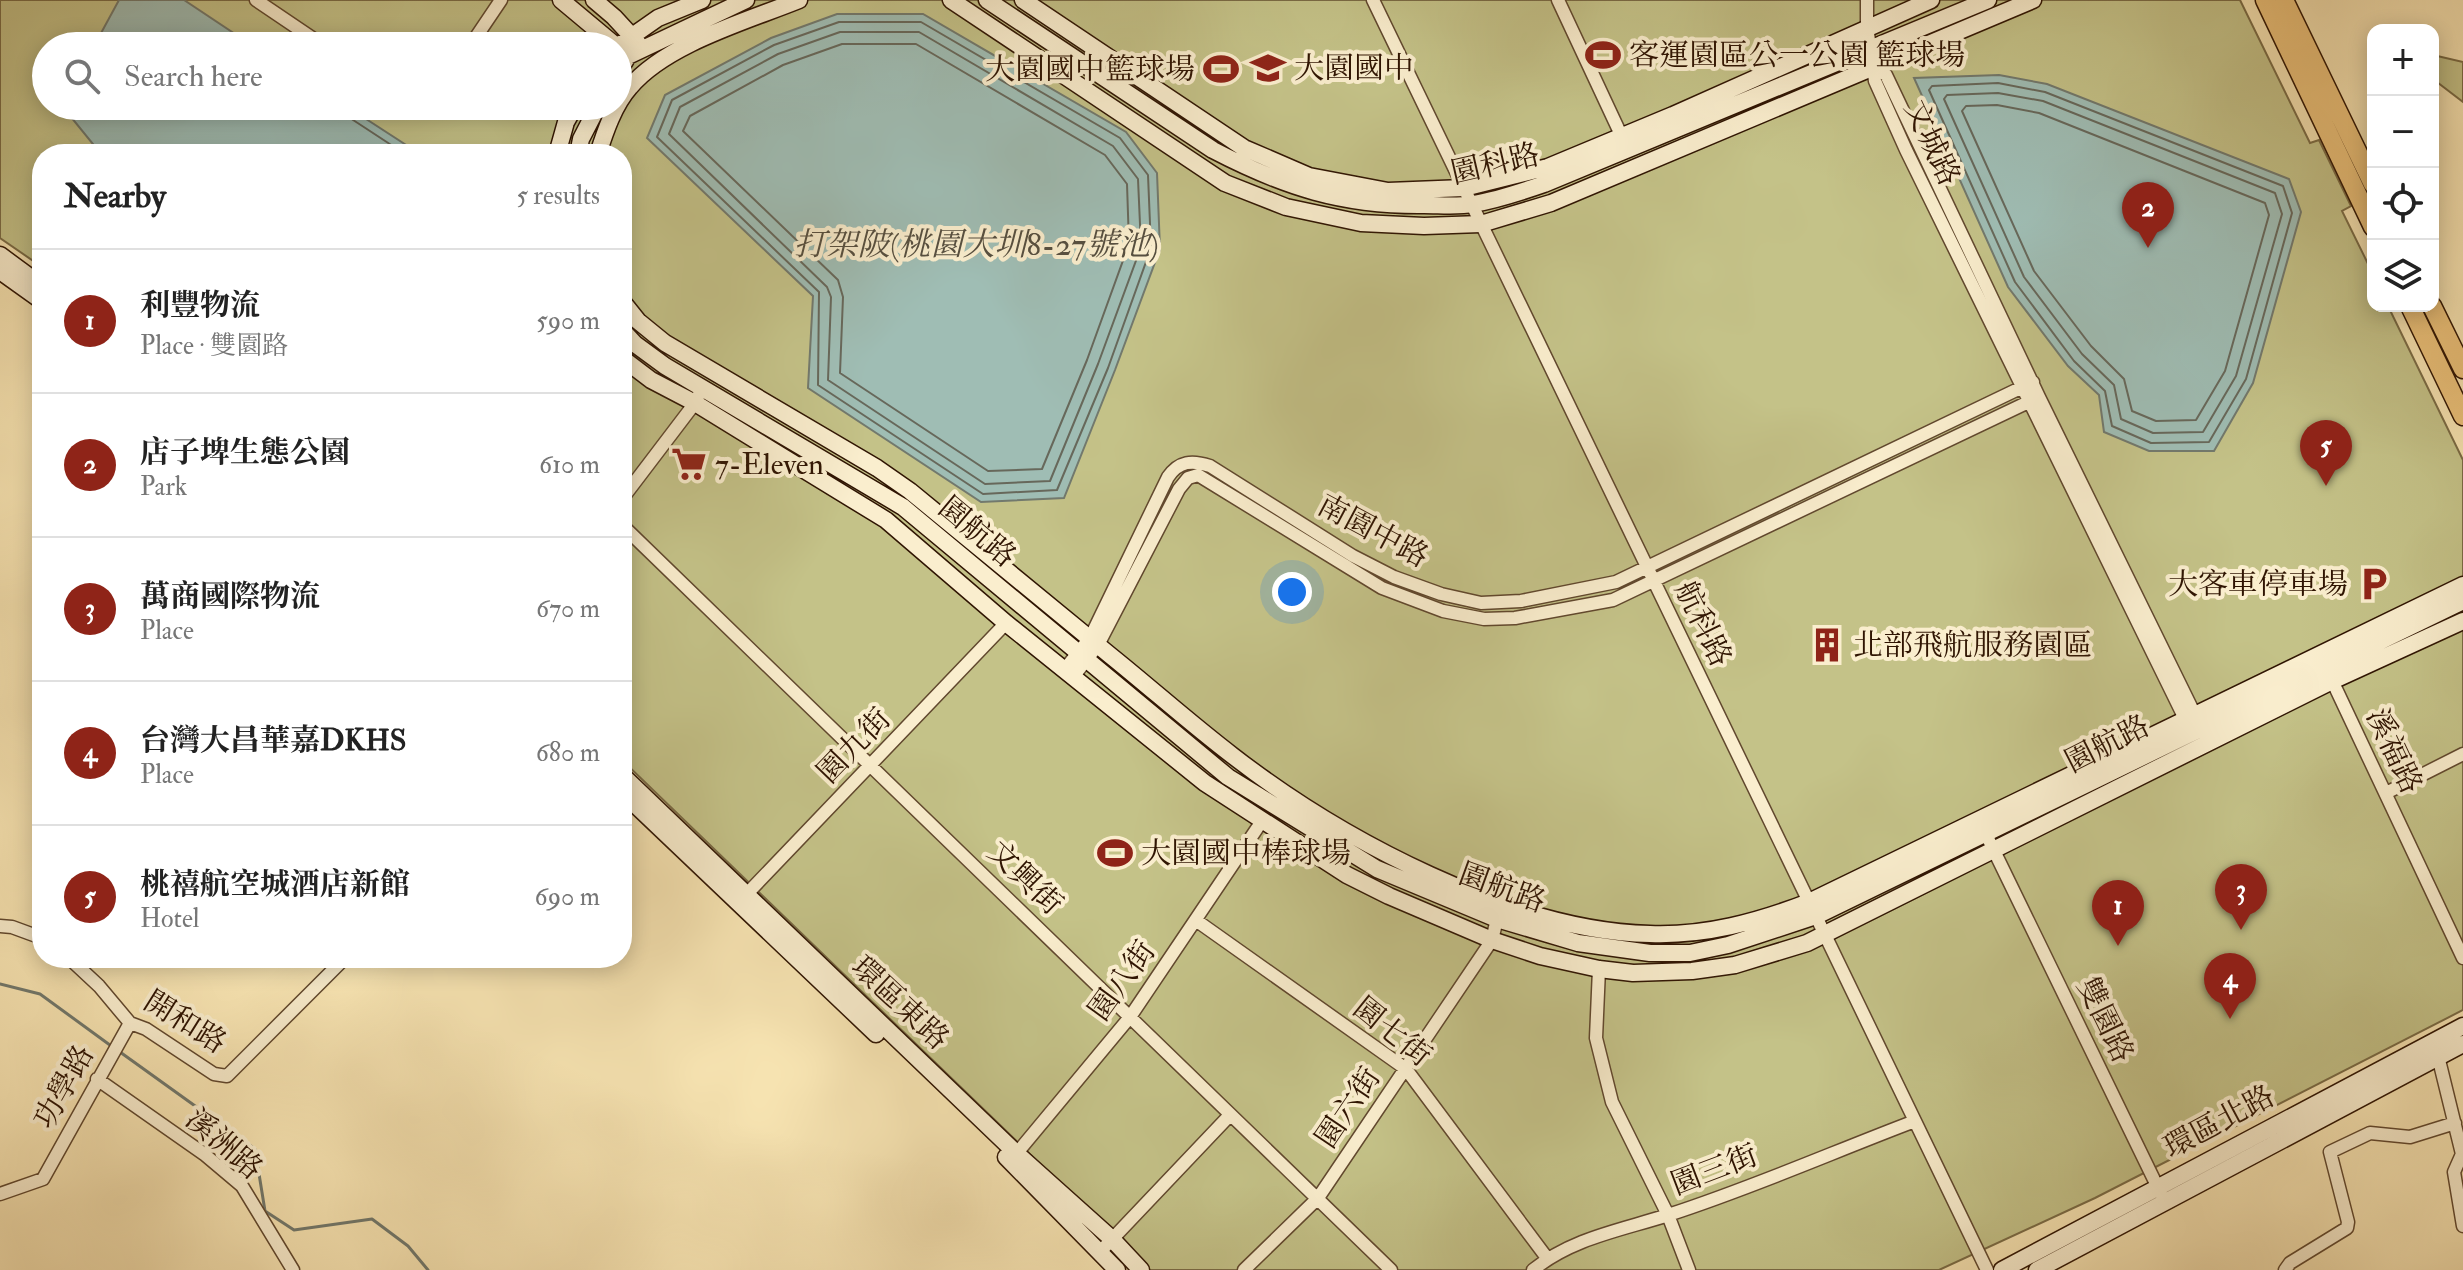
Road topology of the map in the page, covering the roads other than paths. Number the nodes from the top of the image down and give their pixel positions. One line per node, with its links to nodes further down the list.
1 (256, 0): 20 (street)
2 (501, 0): 21 (street)
3 (561, 0): 22 (street)
4 (594, 0): 23 (street)
5 (702, 0): 24 (street)
6 (746, 0): 25 (street)
7 (799, 0): 28 (street)
8 (951, 0): 41 (street)
9 (987, 0): 39 (street, 園科路)
10 (1023, 0): 38 (street)
11 (1373, 0): 38 (street, 航科路)
12 (1558, 0): 33 (street)
13 (1867, 0): 19 (street)
14 (1931, 0): 19 (street)
15 (1988, 0): 27 (street, 園科路)
16 (2033, 0): 27 (street)
17 (2265, 0): 40 (main road)
18 (2284, 0): 37 (main road)
19 (1867, 27): 27 (street); 33 (street)
20 (303, 32)
21 (479, 32)
22 (605, 32)
23 (616, 32)
24 (632, 42)
25 (632, 45)
26 (632, 54): 28 (street)
27 (1872, 59): 39 (street, 園科路); 41 (street); 53 (street, 文城路)
28 (647, 73): 29 (street)
29 (632, 85)
30 (567, 120): 34 (street)
31 (591, 120): 35 (street)
32 (610, 120): 36 (street)
33 (1622, 137): 38 (street)
34 (560, 144)
35 (580, 144)
36 (601, 144)
37 (2367, 172)
38 (1464, 188): 39 (street, 航科路)
39 (1471, 204): 41 (street, 航科路)
40 (2367, 214)
41 (1481, 224): 59 (street, 航科路)
42 (0, 255): 44 (street)
43 (0, 271): 45 (street)
44 (32, 279)
45 (32, 294)
46 (2413, 312): 52 (main road)
47 (2435, 312): 50 (main road)
48 (632, 314): 65 (street)
49 (632, 341): 54 (street, 園航路)
50 (2462, 363): 52 (street)
51 (632, 366): 54 (street)
52 (2440, 368): 56 (main road)
53 (2028, 385): 55 (street, 文城路); 59 (street, 南園中路)
54 (698, 396): 57 (street); 64 (street); 66 (street, 園航路)
55 (2034, 399): 60 (street, 南園中路); 69 (street, 文城路)
56 (2463, 416)
57 (632, 485)
58 (632, 535): 71 (street, 文興街)
59 (1647, 567): 60 (street, 航科路); 65 (street, 南園中路)
60 (1654, 581): 65 (street, 南園中路); 80 (street, 航科路)
61 (2463, 585): 67 (street)
62 (2463, 601): 67 (street, 園航路)
63 (2463, 621): 67 (street)
64 (1006, 623): 68 (street); 71 (street, 園九街)
65 (1094, 642): 66 (street, 南園中路); 80 (street)
66 (1083, 657): 68 (street, 南園中路); 81 (street, 園航路)
67 (2325, 667): 69 (street, 園航路); 73 (street, 溪福路)
68 (1069, 673): 76 (street)
69 (2196, 731): 75 (street); 77 (street, 園航路); 78 (street)
70 (2463, 754): 73 (street)
71 (870, 767): 79 (street, 園九街); 91 (street, 文興街)
72 (632, 785): 79 (street, 環區東路)
73 (2386, 793): 87 (street, 溪福路)
74 (632, 801): 79 (street, 環區東路)
75 (1979, 819): 77 (street, 雙園路); 80 (street)
76 (1262, 821): 82 (street, 園八街); 86 (street)
77 (1987, 835): 78 (street, 雙園路); 80 (street, 園航路)
78 (1995, 851): 85 (street); 102 (street, 雙園路)
79 (741, 899): 101 (street, 環區東路)
80 (1812, 909): 81 (street, 園航路); 85 (street, 航科路)
81 (1497, 919): 86 (street, 園六街)
82 (1197, 921): 91 (street, 園八街); 96 (street, 園七街)
83 (0, 926): 84 (street)
84 (32, 934)
85 (1824, 934): 90 (street); 99 (street, 航科路)
86 (1492, 940): 90 (street); 96 (street, 園六街)
87 (2463, 958)
88 (80, 968): 92 (street, 開和路)
89 (335, 968): 92 (street, 開和路)
90 (1599, 969): 105 (street)
91 (1130, 1017): 98 (street, 文興街); 101 (street, 園八街)
92 (130, 1023): 97 (street, 功學路)
93 (2463, 1026): 102 (street, 環區北路)
94 (2463, 1044): 95 (street, 環區北路)
95 (2438, 1056): 100 (street); 102 (street, 環區北路)
96 (1406, 1069): 104 (street, 園六街); 109 (street, 園七街)
97 (97, 1079): 103 (street, 功學路); 110 (street, 溪洲路)
98 (1230, 1115): 104 (street, 文興街); 107 (street)
99 (1915, 1121): 105 (street, 園三街); 117 (street, 航科路)
100 (2455, 1123): 106 (street); 120 (street)
101 (1013, 1157): 107 (street, 環區東路); 108 (street, 環區東路)
102 (2160, 1193): 118 (street, 環區北路); 119 (street, 環區北路)
103 (0, 1194)
104 (1318, 1198): 113 (street, 園六街); 114 (street, 文興街)
105 (1668, 1215): 109 (street, 園三街); 116 (street)
106 (2463, 1226)
107 (1112, 1239): 108 (street); 112 (street, 環區東路)
108 (1099, 1253): 111 (street, 環區東路)
109 (1547, 1258): 115 (street, 園三街)
110 (293, 1270)
111 (1117, 1270)
112 (1141, 1270)
113 (1244, 1270)
114 (1391, 1270)
115 (1533, 1270)
116 (1689, 1270)
117 (1987, 1270)
118 (2002, 1270)
119 (2037, 1270)
120 (2285, 1270)

